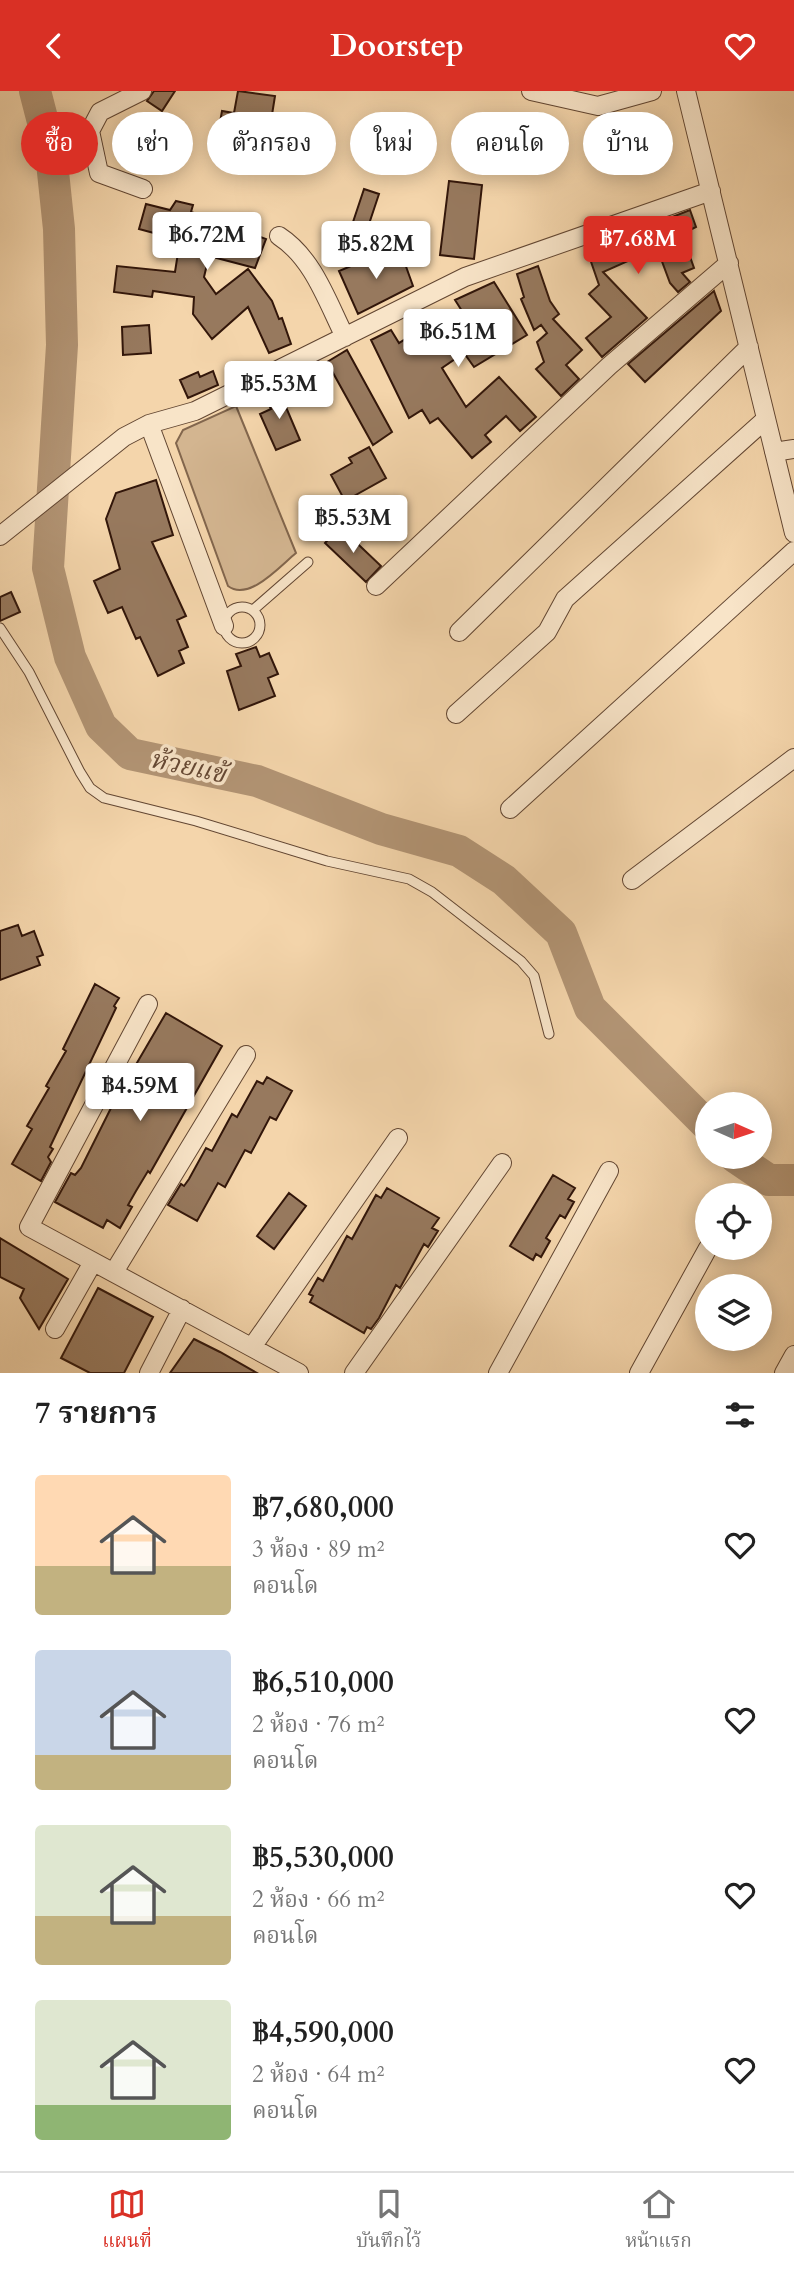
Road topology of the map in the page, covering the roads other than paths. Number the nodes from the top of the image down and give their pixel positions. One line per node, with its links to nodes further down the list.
1 (142, 91): 5 (street)
2 (531, 91): 3 (street)
3 (652, 91)
4 (686, 91): 6 (street)
5 (143, 189)
6 (710, 191): 8 (street); 9 (street)
7 (279, 236): 9 (street)
8 (729, 263): 10 (street); 19 (street)
9 (345, 337): 12 (street)
10 (749, 347): 11 (street); 25 (street)
11 (766, 419): 14 (street); 26 (street)
12 (149, 424): 16 (street); 20 (street)
13 (794, 449): 14 (street)
14 (774, 452): 15 (street)
15 (794, 533)
16 (0, 536)
17 (794, 551): 28 (street)
18 (308, 562): 22 (lane)
19 (376, 586)
20 (212, 594): 21 (lane); 23 (street)
21 (242, 607): 22 (lane); 23 (lane)
22 (253, 610): 23 (lane)
23 (225, 626)
24 (0, 628): 31 (lane)
25 (459, 632)
26 (456, 714)
27 (794, 758): 29 (street)
28 (510, 809)
29 (632, 880)
30 (148, 1004): 37 (street)
31 (550, 1034)
32 (246, 1055): 38 (street)
33 (398, 1139): 41 (street)
34 (502, 1163): 46 (street)
35 (609, 1171): 47 (street)
36 (701, 1260): 48 (street)
37 (93, 1262): 38 (street); 40 (street)
38 (114, 1272): 39 (street)
39 (182, 1309): 41 (street); 44 (street)
40 (55, 1329)
41 (253, 1347): 43 (street)
42 (794, 1355): 49 (street)
43 (272, 1367): 45 (street)
44 (149, 1373)
45 (299, 1373)
46 (354, 1373)
47 (498, 1373)
48 (639, 1373)
49 (784, 1373)

